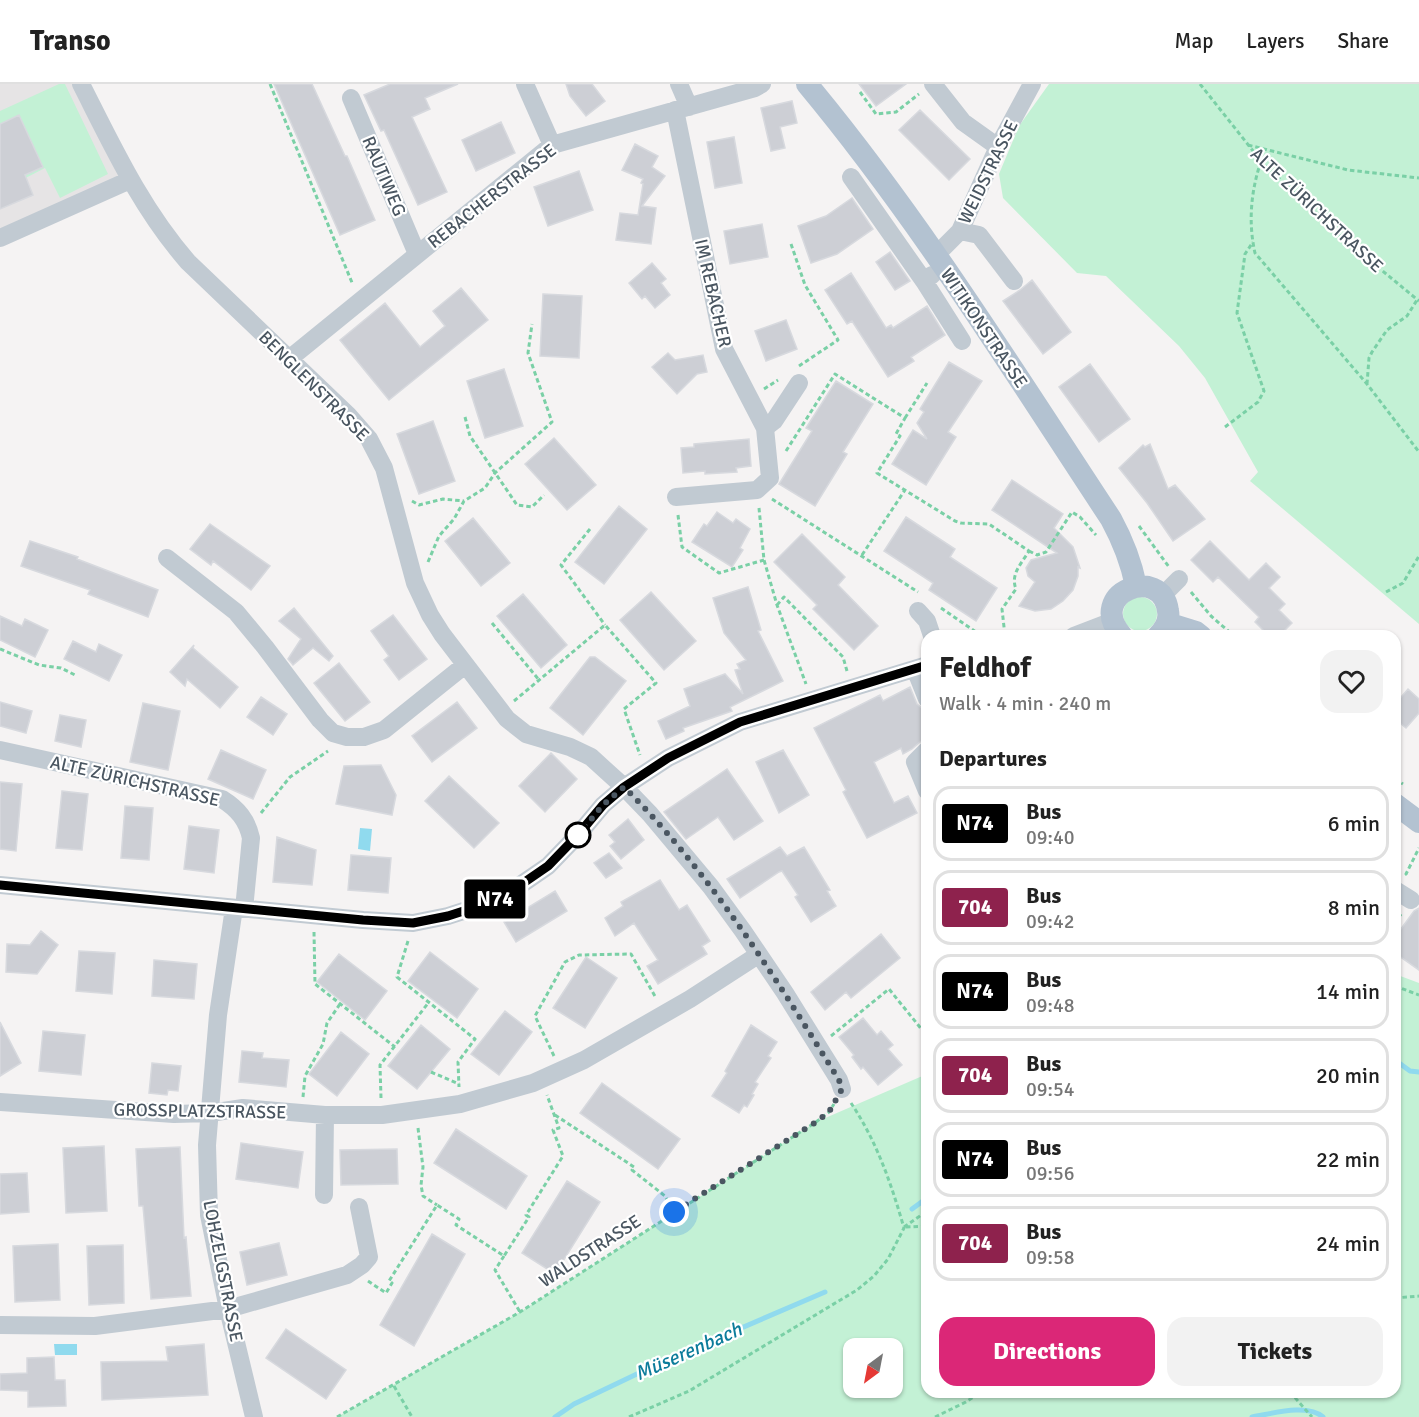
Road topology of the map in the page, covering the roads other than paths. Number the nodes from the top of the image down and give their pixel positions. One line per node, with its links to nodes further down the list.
1 (81, 84): 13 (street, BENGLENSTRASSE)
2 (525, 84): 10 (street)
3 (679, 84): 9 (street, IM REBACHER)
4 (762, 84): 9 (street, REBACHERSTRASSE)
5 (807, 84): 17 (main road, WITIKONSTRASSE)
6 (1032, 84): 11 (street, WEIDSTRASSE)
7 (928, 88): 11 (street)
8 (351, 98): 16 (street, RAUTIWEG)
9 (682, 109): 10 (street, REBACHERSTRASSE); 23 (street, IM REBACHER)
10 (552, 145): 16 (street, REBACHERSTRASSE)
11 (998, 147): 14 (street, WEIDSTRASSE)
12 (851, 177): 18 (street)
13 (130, 180): 15 (street); 21 (street, BENGLENSTRASSE)
14 (960, 231): 17 (street, WEIDSTRASSE); 19 (street)
15 (0, 238)
16 (417, 254): 21 (street, REBACHERSTRASSE)
17 (940, 261): 18 (street, WEIDSTRASSE); 27 (main road, WITIKONSTRASSE)
18 (924, 280): 20 (street)
19 (1014, 281)
20 (962, 341)
21 (289, 359): 33 (street, BENGLENSTRASSE)
22 (799, 374): 23 (street)
23 (765, 428): 24 (street, IM REBACHER)
24 (676, 497)
25 (167, 558): 33 (street)
26 (1179, 579): 28 (street)
27 (1136, 586): 28 (main road); 30 (main road)
28 (1162, 596): 32 (main road)
29 (918, 602): 31 (street)
30 (1118, 628)
31 (930, 630)
32 (1162, 630)
33 (465, 665): 38 (street, BENGLENSTRASSE)
34 (921, 667): 38 (street)
35 (0, 750): 44 (street, ALTE ZÜRICHSTRASSE)
36 (921, 756): 37 (street)
37 (921, 776)
38 (624, 787): 44 (street); 45 (street, BENGLENSTRASSE)
39 (1401, 808): 40 (main road)
40 (1419, 822)
41 (0, 885): 44 (street)
42 (1401, 894): 43 (street)
43 (1411, 900)
44 (238, 909): 48 (street, LOHZELGSTRASSE)
45 (758, 955): 46 (street, BENGLENSTRASSE); 49 (street, GROSSPLATZSTRASSE)
46 (842, 1089)
47 (0, 1102): 48 (street, GROSSPLATZSTRASSE)
48 (210, 1113): 49 (street, GROSSPLATZSTRASSE); 52 (street, LOHZELGSTRASSE)
49 (325, 1115): 50 (street)
50 (324, 1195)
51 (359, 1207): 52 (street)
52 (228, 1309): 53 (street); 54 (street, LOHZELGSTRASSE)
53 (0, 1326)
54 (254, 1417)

